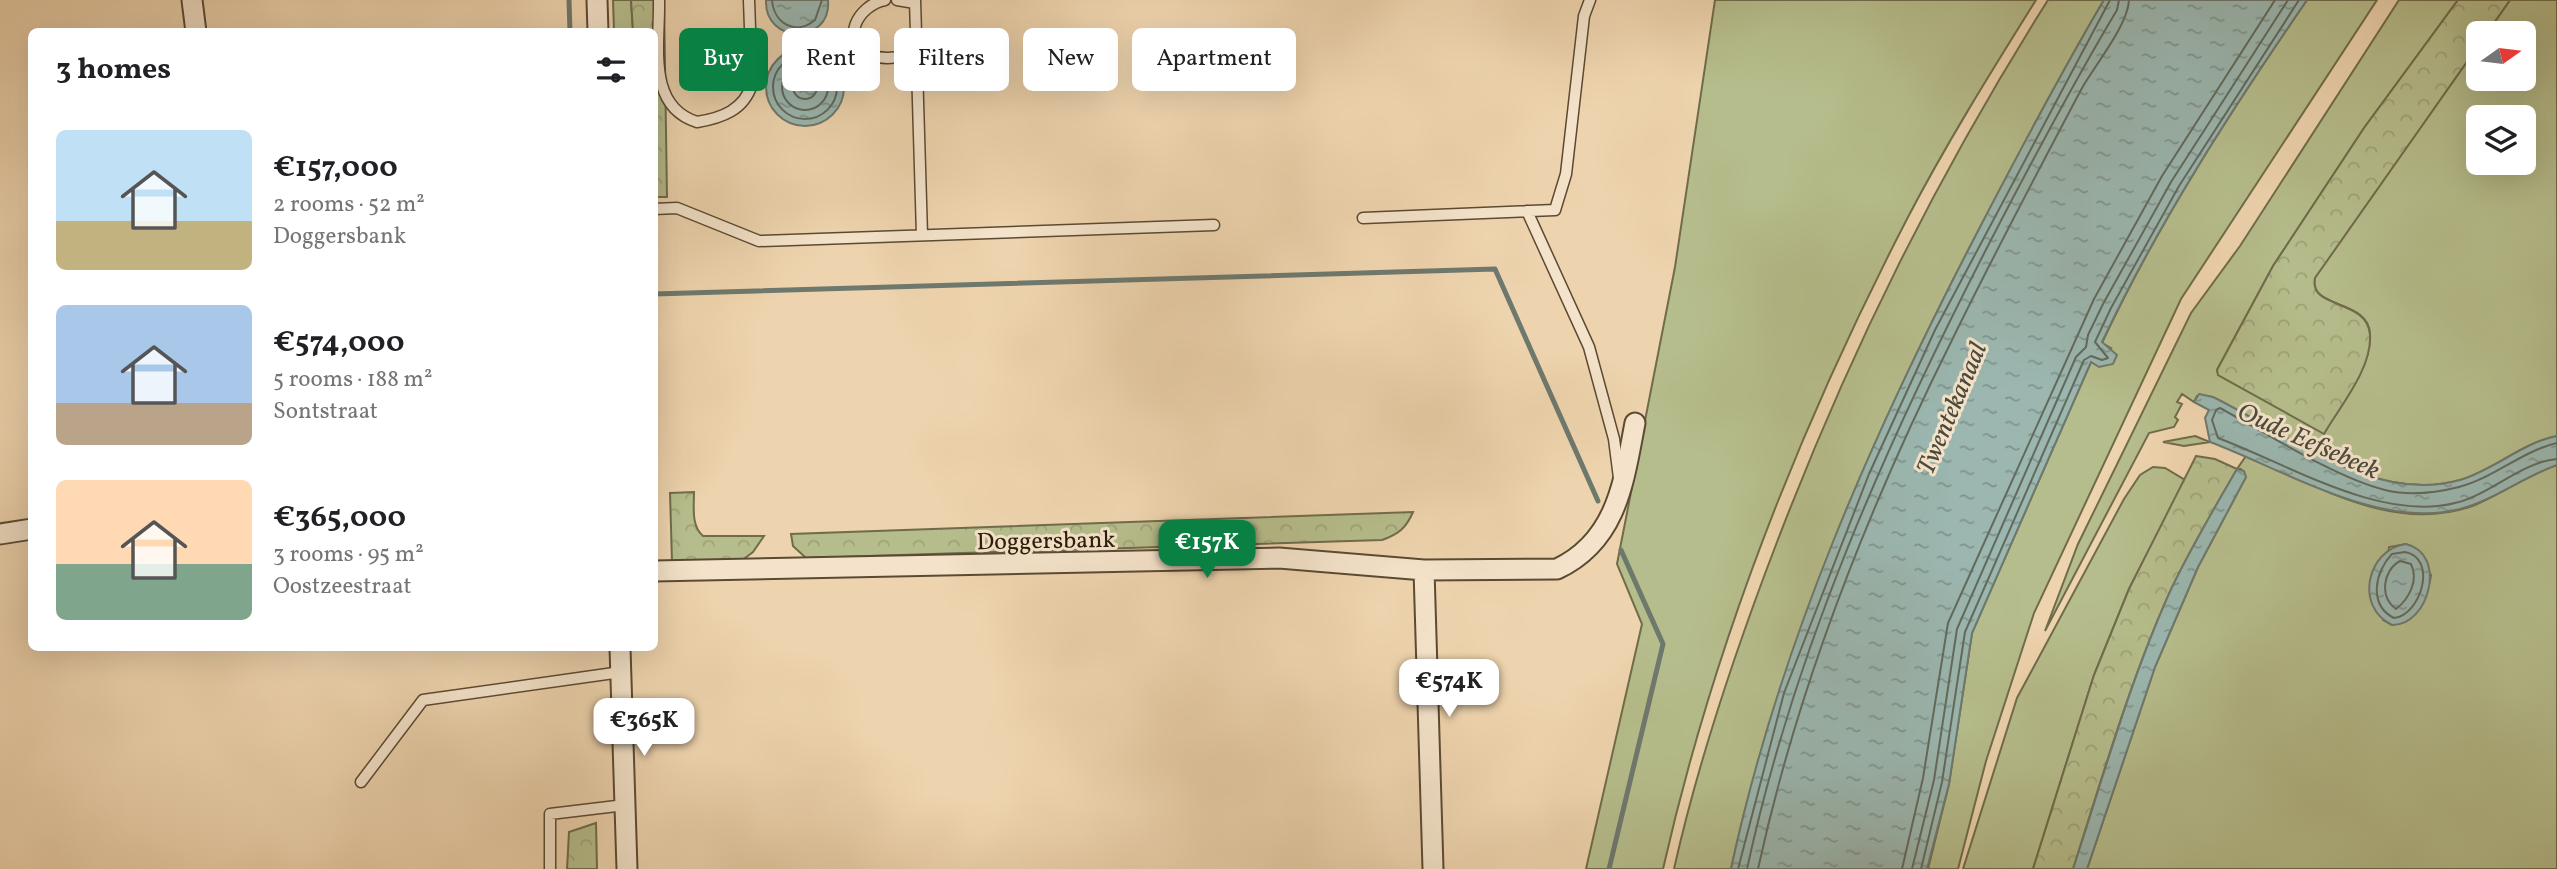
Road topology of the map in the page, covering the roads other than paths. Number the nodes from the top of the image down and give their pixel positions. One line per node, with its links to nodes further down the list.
1 (192, 0): 9 (street)
2 (597, 0): 10 (street)
3 (659, 0): 4 (lane)
4 (749, 0)
5 (885, 0): 12 (lane)
6 (897, 0): 8 (lane)
7 (1590, 0): 15 (lane)
8 (915, 2): 11 (lane)
9 (196, 28)
10 (598, 28)
11 (915, 28)
12 (894, 56)
13 (917, 91): 18 (lane)
14 (658, 209): 18 (lane)
15 (1527, 211): 16 (lane); 20 (lane)
16 (1363, 218)
17 (1214, 225): 18 (lane)
18 (922, 235)
19 (1635, 423): 20 (street, Doggersbank)
20 (1621, 495): 23 (street, Doggersbank)
21 (28, 530): 22 (street)
22 (0, 534)
23 (1423, 570): 24 (street, Doggersbank); 31 (street)
24 (658, 571)
25 (620, 651): 26 (street)
26 (621, 672): 27 (lane); 28 (street)
27 (361, 782)
28 (625, 806): 29 (lane); 30 (street)
29 (550, 869)
30 (626, 869)
31 (1433, 869)

